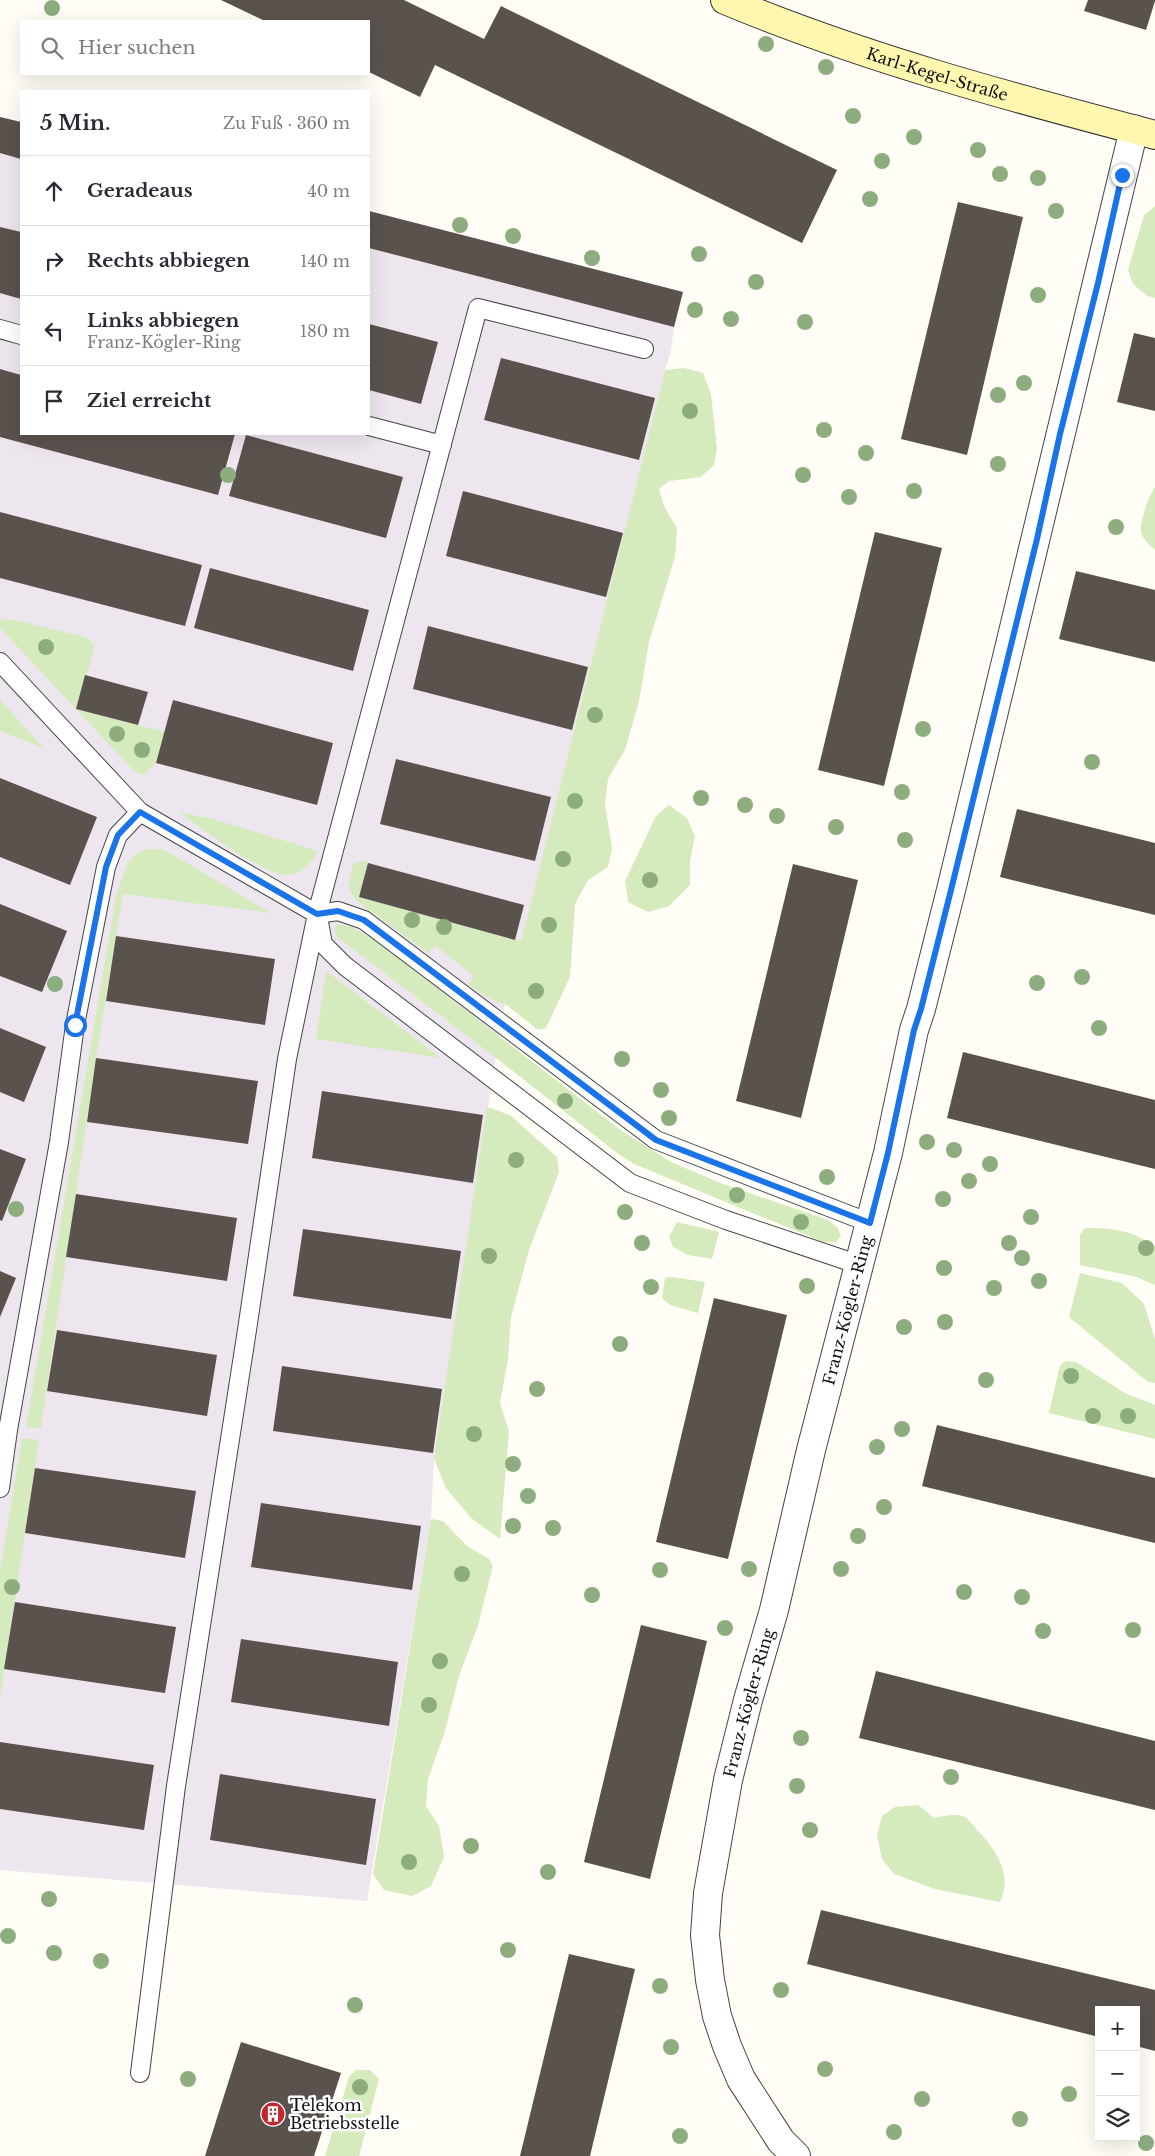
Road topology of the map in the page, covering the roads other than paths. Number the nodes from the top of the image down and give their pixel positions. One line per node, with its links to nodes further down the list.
1 (725, 0): 2 (street, Karl-Kegel-Straße)
2 (1145, 132): 11 (street, Franz-Kögler-Ring)
3 (0, 329): 4 (lane)
4 (20, 335)
5 (644, 349): 7 (lane)
6 (370, 426): 7 (lane)
7 (442, 445): 10 (lane)
8 (0, 662): 9 (lane)
9 (140, 812): 10 (lane); 13 (lane)
10 (317, 914): 11 (lane); 12 (lane); 14 (lane)
11 (870, 1223): 12 (street, Franz-Kögler-Ring)
12 (860, 1265): 15 (street, Franz-Kögler-Ring)
13 (0, 1488)
14 (140, 2073)
15 (796, 2156)

